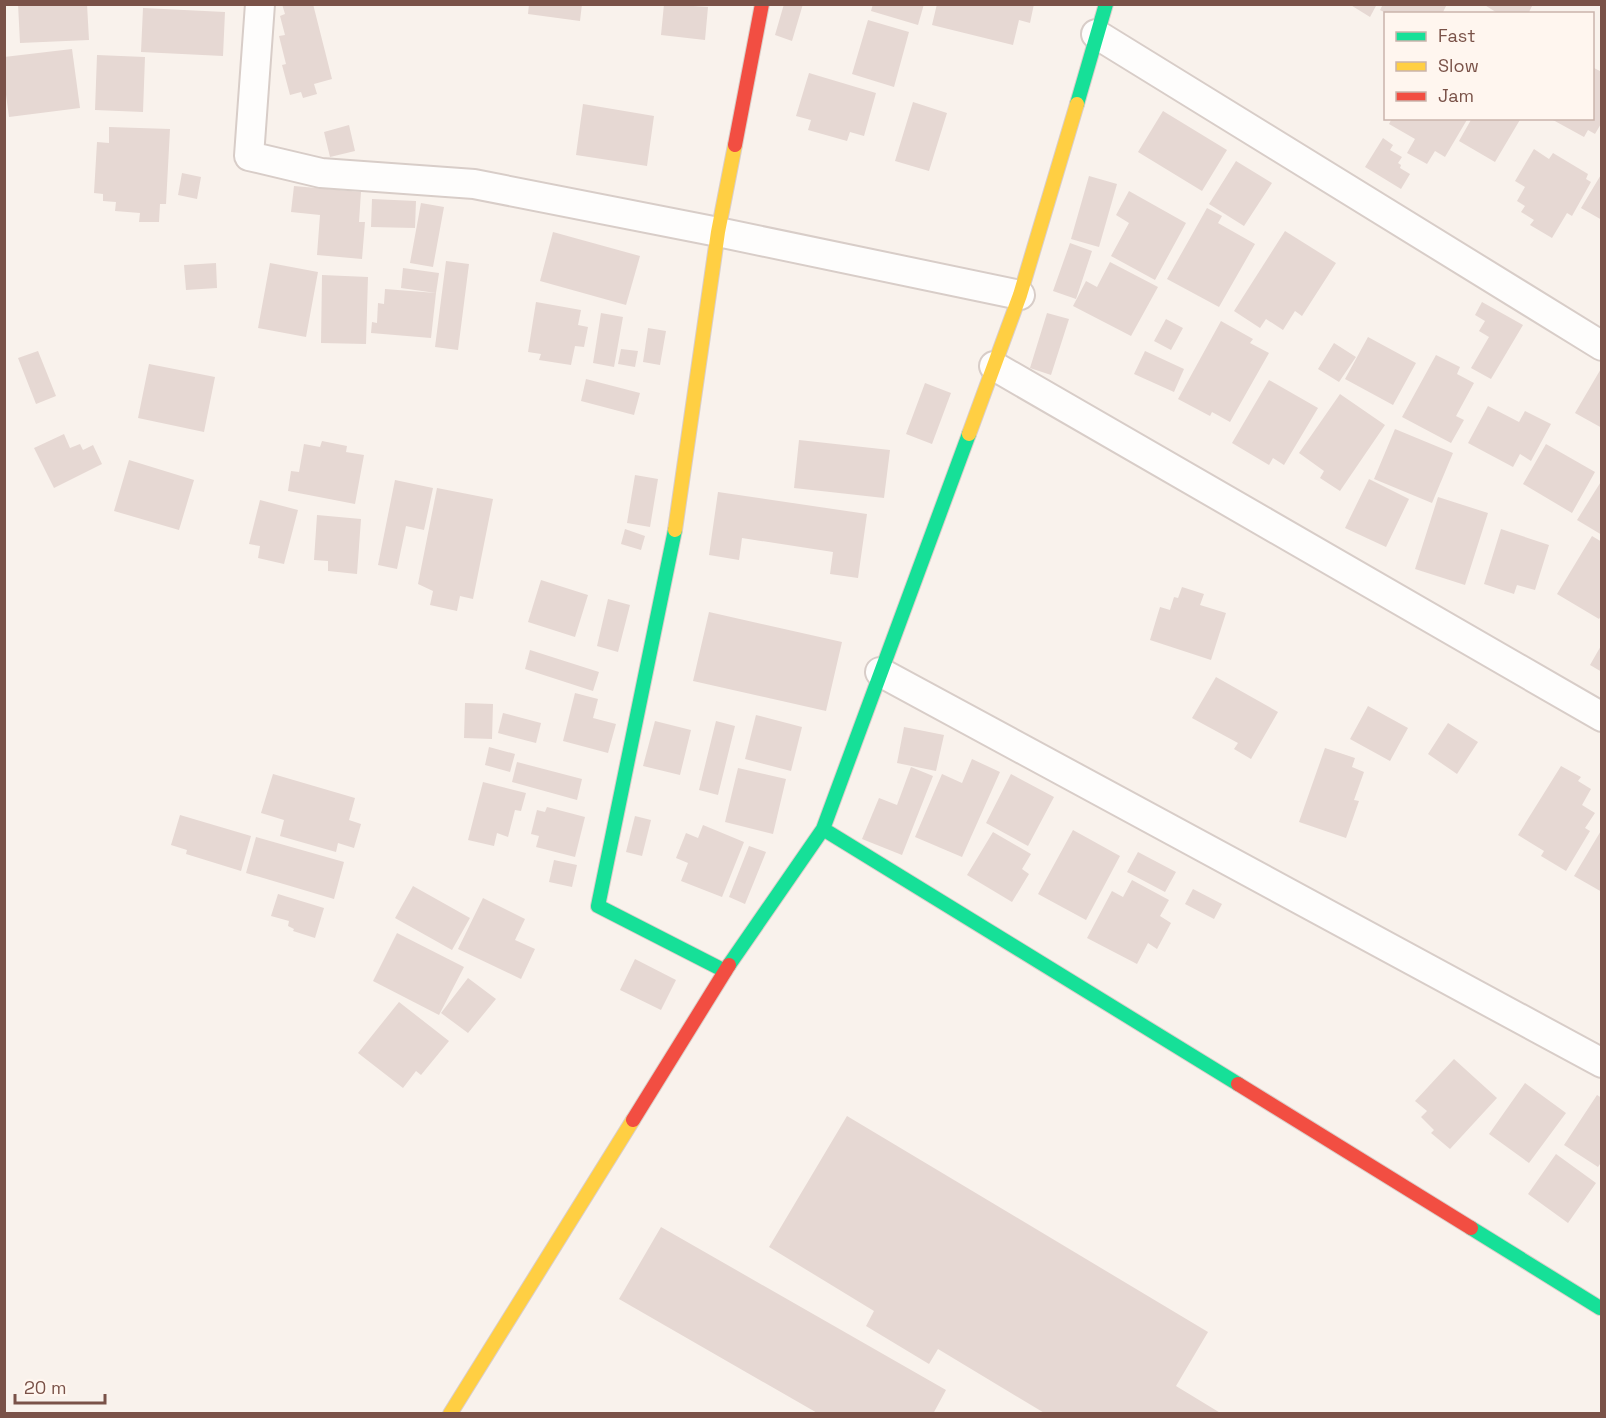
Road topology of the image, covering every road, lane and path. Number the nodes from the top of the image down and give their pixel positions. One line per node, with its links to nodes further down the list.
1 (260, 4): 5 (street)
2 (762, 4): 5 (street)
3 (1106, 4): 4 (street)
4 (1096, 34): 6 (street); 7 (street)
5 (718, 232): 6 (street); 12 (street)
6 (1020, 295): 8 (street)
7 (1602, 346)
8 (994, 366): 9 (street); 10 (street)
9 (880, 672): 11 (street); 13 (street)
10 (1602, 717)
11 (823, 829): 12 (street); 14 (street)
12 (725, 970): 15 (street)
13 (1602, 1063)
14 (1600, 1308)
15 (450, 1413)

